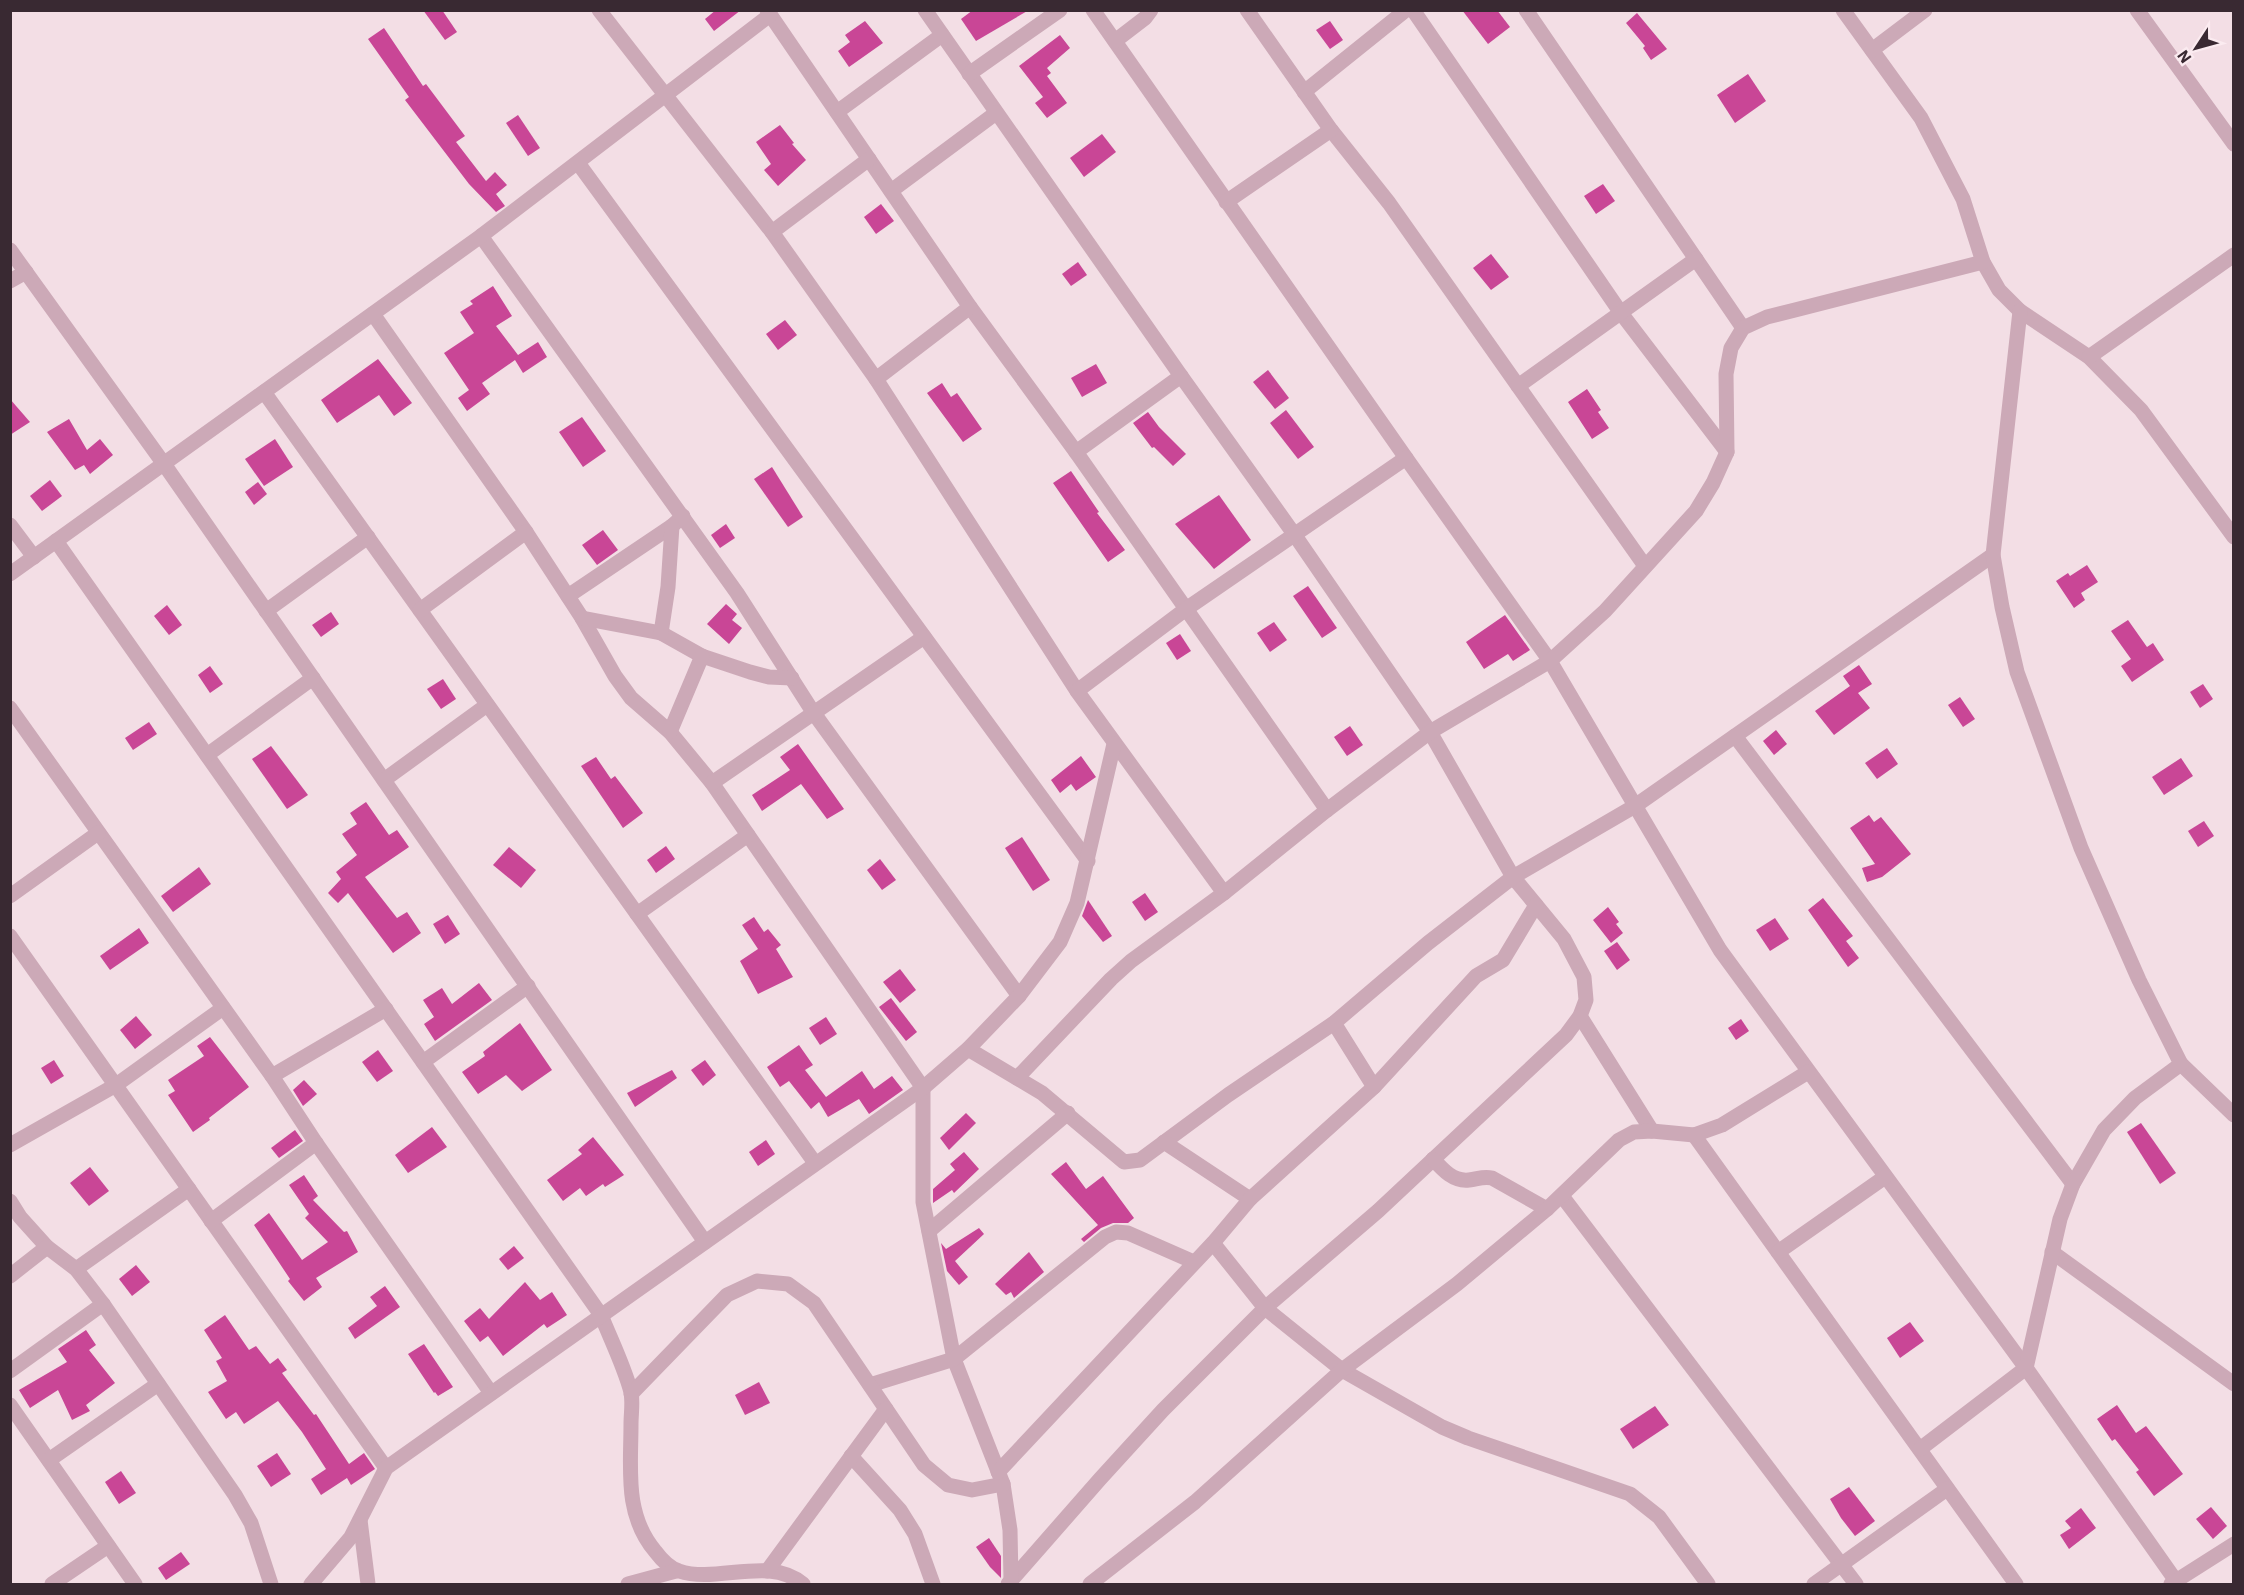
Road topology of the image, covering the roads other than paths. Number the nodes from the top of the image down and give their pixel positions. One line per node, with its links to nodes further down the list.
1 (599, 10): 19 (street)
2 (925, 10): 14 (street)
3 (1060, 10): 17 (street)
4 (1093, 10): 15 (street)
5 (1151, 10): 15 (street)
6 (1247, 10): 18 (street)
7 (1406, 10): 18 (street)
8 (1413, 10): 38 (street)
9 (1526, 10): 32 (street)
10 (1843, 10): 16 (street)
11 (1925, 10): 16 (street)
12 (2137, 10): 23 (street)
13 (769, 13): 19 (street); 20 (street)
14 (942, 35): 17 (street); 20 (street)
15 (1115, 42): 27 (street)
16 (1872, 50): 33 (street)
17 (969, 74): 21 (street)
18 (1304, 92): 22 (street)
19 (665, 97): 25 (street); 28 (street)
20 (837, 112): 24 (street)
21 (996, 112): 26 (street); 42 (street)
22 (1331, 130): 27 (street); 44 (street)
23 (2234, 144)
24 (869, 159): 26 (street); 28 (street)
25 (578, 163): 29 (street); 67 (street)
26 (891, 191): 36 (street)
27 (1226, 202): 48 (street)
28 (772, 232): 43 (street)
29 (482, 236): 39 (street); 50 (street)
30 (10, 250): 34 (street)
31 (2234, 255): 41 (street)
32 (1696, 259): 38 (street); 40 (street)
33 (1983, 262): 37 (street); 40 (street)
34 (26, 272): 35 (street); 49 (street)
35 (10, 281)
36 (970, 307): 43 (street); 46 (street)
37 (2020, 311): 41 (street); 57 (street)
38 (1621, 313): 44 (street); 47 (street)
39 (373, 314): 45 (street); 52 (street)
40 (1743, 328): 47 (street)
41 (2089, 357): 55 (street)
42 (1181, 376): 46 (street); 53 (street)
43 (876, 379): 72 (street)
44 (1518, 386): 59 (street)
45 (264, 392): 49 (street); 54 (street)
46 (1076, 452): 62 (street)
47 (1727, 452): 59 (street)
48 (1406, 458): 53 (street); 69 (street)
49 (164, 464): 56 (street); 64 (street)
50 (677, 521): 61 (street); 66 (street); 71 (street)
51 (10, 525): 58 (street)
52 (526, 532): 61 (street); 63 (street)
53 (1294, 534): 62 (street); 77 (street)
54 (368, 537): 63 (street); 64 (street)
55 (2234, 537)
56 (56, 541): 58 (street); 80 (street)
57 (1993, 555): 78 (street); 102 (street)
58 (34, 557): 60 (street)
59 (1645, 566): 69 (street)
60 (10, 574)
61 (568, 596): 65 (street)
62 (1186, 609): 72 (street); 84 (street)
63 (420, 610): 73 (street)
64 (266, 611): 70 (street)
65 (582, 618): 66 (street); 76 (street)
66 (661, 633): 68 (street)
67 (924, 637): 75 (street); 87 (street)
68 (702, 656): 71 (street); 76 (street)
69 (1550, 661): 77 (street); 83 (street)
70 (313, 678): 80 (street); 81 (street)
71 (792, 678): 75 (street)
72 (1077, 691): 79 (street)
73 (487, 705): 81 (street); 92 (street)
74 (10, 708): 85 (street)
75 (813, 712): 82 (street); 95 (street)
76 (670, 732): 82 (street)
77 (1430, 732): 84 (street); 88 (street)
78 (1735, 736): 83 (street); 119 (street)
79 (1114, 744): 87 (street); 89 (street)
80 (207, 755): 97 (street)
81 (384, 780): 94 (street)
82 (712, 783): 86 (street)
83 (1635, 806): 88 (street); 103 (street)
84 (1327, 810): 89 (street)
85 (98, 833): 90 (street); 96 (street)
86 (748, 835): 92 (street); 108 (street)
87 (1088, 861): 95 (street)
88 (1513, 877): 91 (street); 99 (street)
89 (1224, 893): 105 (street)
90 (10, 896)
91 (1536, 905): 98 (street); 107 (street)
92 (637, 914): 117 (street)
93 (10, 936): 106 (street)
94 (528, 986): 101 (street); 127 (street)
95 (1019, 996): 100 (street)
96 (223, 1008): 104 (street); 106 (street)
97 (386, 1009): 101 (street); 104 (street)
98 (1580, 1017): 111 (street); 116 (street)
99 (1334, 1023): 107 (street); 113 (street)
100 (968, 1049): 105 (street); 108 (street)
101 (423, 1062): 137 (street)
102 (2181, 1064): 110 (street); 119 (street)
103 (1808, 1072): 112 (street); 118 (street)
104 (272, 1076): 114 (street)
105 (1017, 1078): 109 (street)
106 (116, 1085): 115 (street); 120 (street)
107 (1374, 1087): 122 (street)
108 (922, 1088): 117 (street); 126 (street)
109 (1068, 1113): 113 (street); 126 (street)
110 (2234, 1115)
111 (1652, 1131): 112 (street); 121 (street)
112 (1694, 1135): 130 (street)
113 (1164, 1142): 122 (street)
114 (316, 1143): 125 (street); 145 (street)
115 (10, 1145)
116 (1432, 1159): 124 (street); 136 (street)
117 (815, 1163): 127 (street)
118 (1885, 1177): 130 (street); 139 (street)
119 (2073, 1184): 131 (street)
120 (189, 1189): 125 (street); 133 (street)
121 (1562, 1196): 124 (street); 158 (street)
122 (1250, 1199): 128 (street)
123 (10, 1201): 129 (street)
124 (1547, 1209): 140 (street)
125 (211, 1221): 152 (street)
126 (929, 1231): 138 (street)
127 (705, 1242): 137 (street)
128 (1213, 1243): 132 (street); 136 (street)
129 (47, 1247): 133 (street); 134 (street)
130 (1778, 1252): 149 (street)
131 (2052, 1252): 139 (street); 143 (street)
132 (1194, 1262): 138 (street); 153 (street)
133 (75, 1269): 135 (street)
134 (10, 1276)
135 (103, 1304): 141 (street); 142 (street)
136 (1264, 1308): 140 (street); 162 (street)
137 (601, 1315): 145 (street); 146 (street)
138 (954, 1359): 144 (street); 153 (street)
139 (2026, 1368): 149 (street); 161 (street)
140 (1342, 1370): 171 (street); 172 (street)
141 (10, 1371)
142 (158, 1384): 151 (street); 165 (street)
143 (2234, 1384)
144 (870, 1385): 146 (street); 148 (street)
145 (491, 1393): 152 (street)
146 (631, 1394): 159 (street)
147 (10, 1405): 151 (street)
148 (886, 1409): 150 (street); 153 (street)
149 (1920, 1449): 154 (street)
150 (851, 1456): 160 (street); 170 (street)
151 (49, 1460): 157 (street)
152 (386, 1468): 155 (street)
153 (1001, 1478): 162 (street)
154 (1947, 1489): 158 (street); 175 (street)
155 (360, 1520): 166 (street); 167 (street)
156 (2234, 1544): 161 (street)
157 (108, 1546): 163 (street); 164 (street)
158 (1842, 1565): 173 (street); 174 (street)
159 (676, 1571): 160 (street); 168 (street)
160 (766, 1571): 169 (street)
161 (2182, 1581)
162 (1009, 1582)
163 (52, 1584)
164 (135, 1584)
165 (271, 1584)
166 (311, 1584)
167 (368, 1584)
168 (628, 1584)
169 (803, 1584)
170 (933, 1584)
171 (1090, 1584)
172 (1708, 1584)
173 (1814, 1584)
174 (1856, 1584)
175 (2016, 1584)

